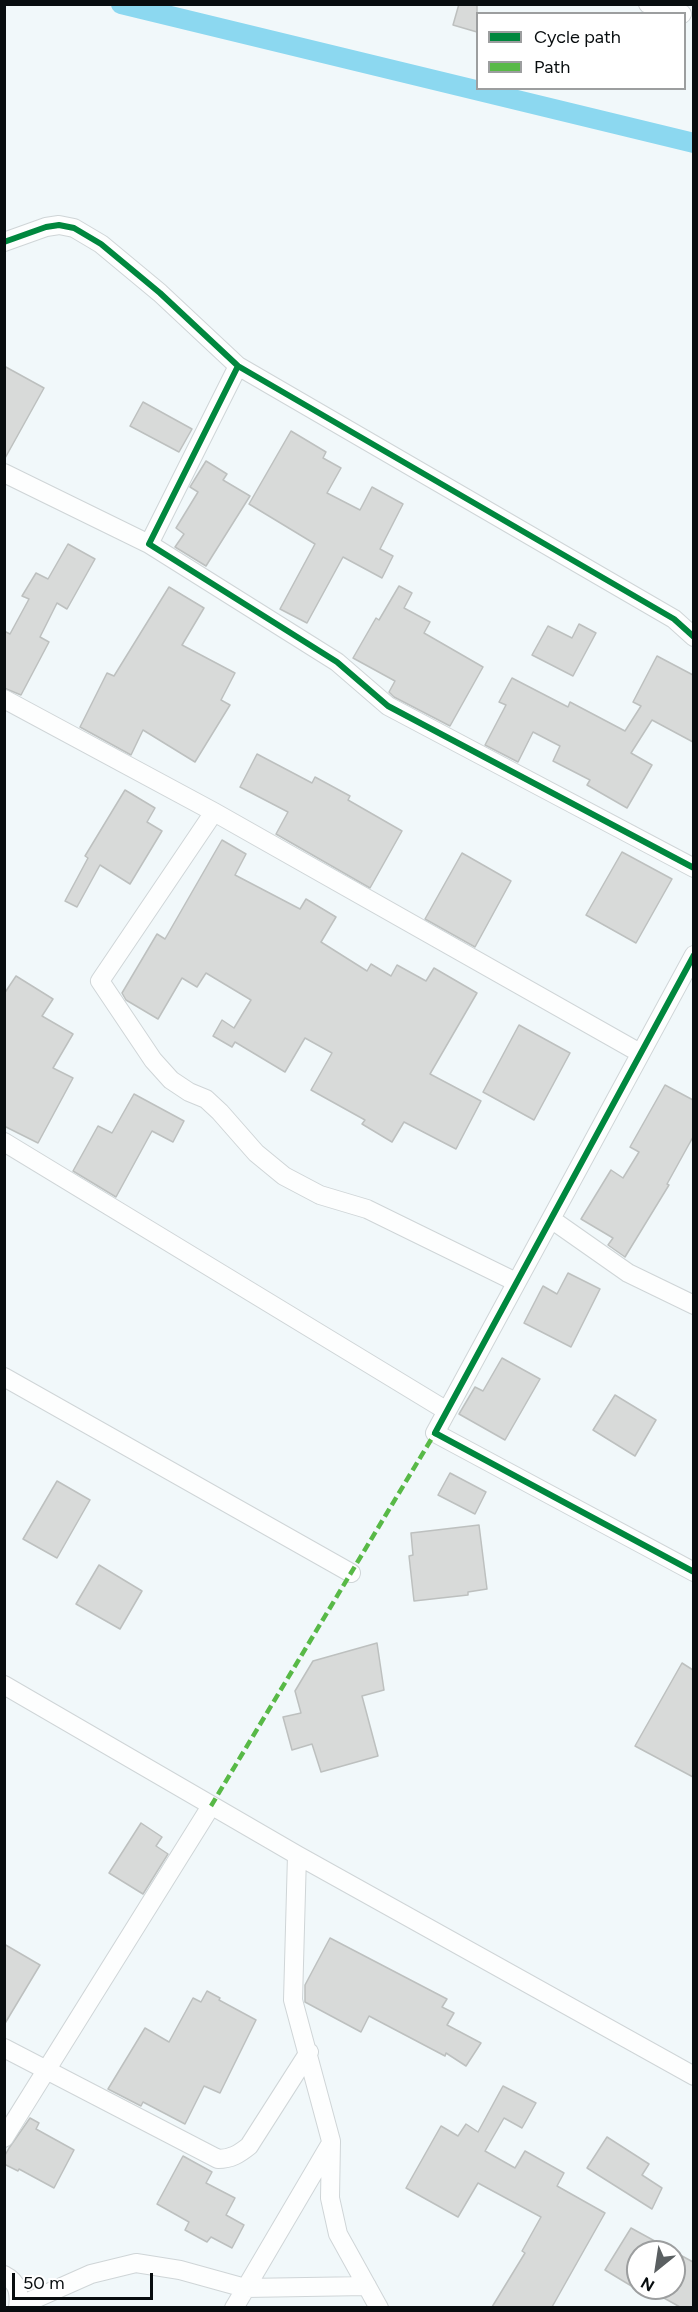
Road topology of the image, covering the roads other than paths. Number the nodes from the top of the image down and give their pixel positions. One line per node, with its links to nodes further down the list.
1 (648, 4): 2 (street)
2 (676, 12)
3 (4, 242): 4 (street)
4 (238, 366): 6 (street); 7 (street)
5 (4, 473): 6 (street)
6 (148, 544): 10 (street)
7 (693, 637)
8 (4, 699): 9 (street)
9 (214, 812): 12 (street); 15 (street)
10 (693, 868)
11 (693, 955): 12 (street)
12 (640, 1053): 14 (street)
13 (4, 1142): 18 (street)
14 (551, 1219): 15 (street); 16 (street)
15 (516, 1282): 18 (street)
16 (693, 1305)
17 (4, 1377): 20 (street)
18 (447, 1411): 19 (street)
19 (693, 1572)
20 (351, 1573)
21 (4, 1685): 22 (street)
22 (211, 1806): 23 (street); 26 (street)
23 (297, 1855): 25 (street); 27 (street)
24 (4, 2048): 26 (street)
25 (309, 2052): 26 (street); 29 (street)
26 (46, 2071): 28 (street)
27 (693, 2076)
28 (4, 2138)
29 (332, 2141): 31 (street); 32 (street)
30 (4, 2275): 33 (street)
31 (367, 2286): 32 (street); 35 (street)
32 (245, 2288): 33 (street); 34 (street)
33 (18, 2307)
34 (234, 2307)
35 (379, 2307)

